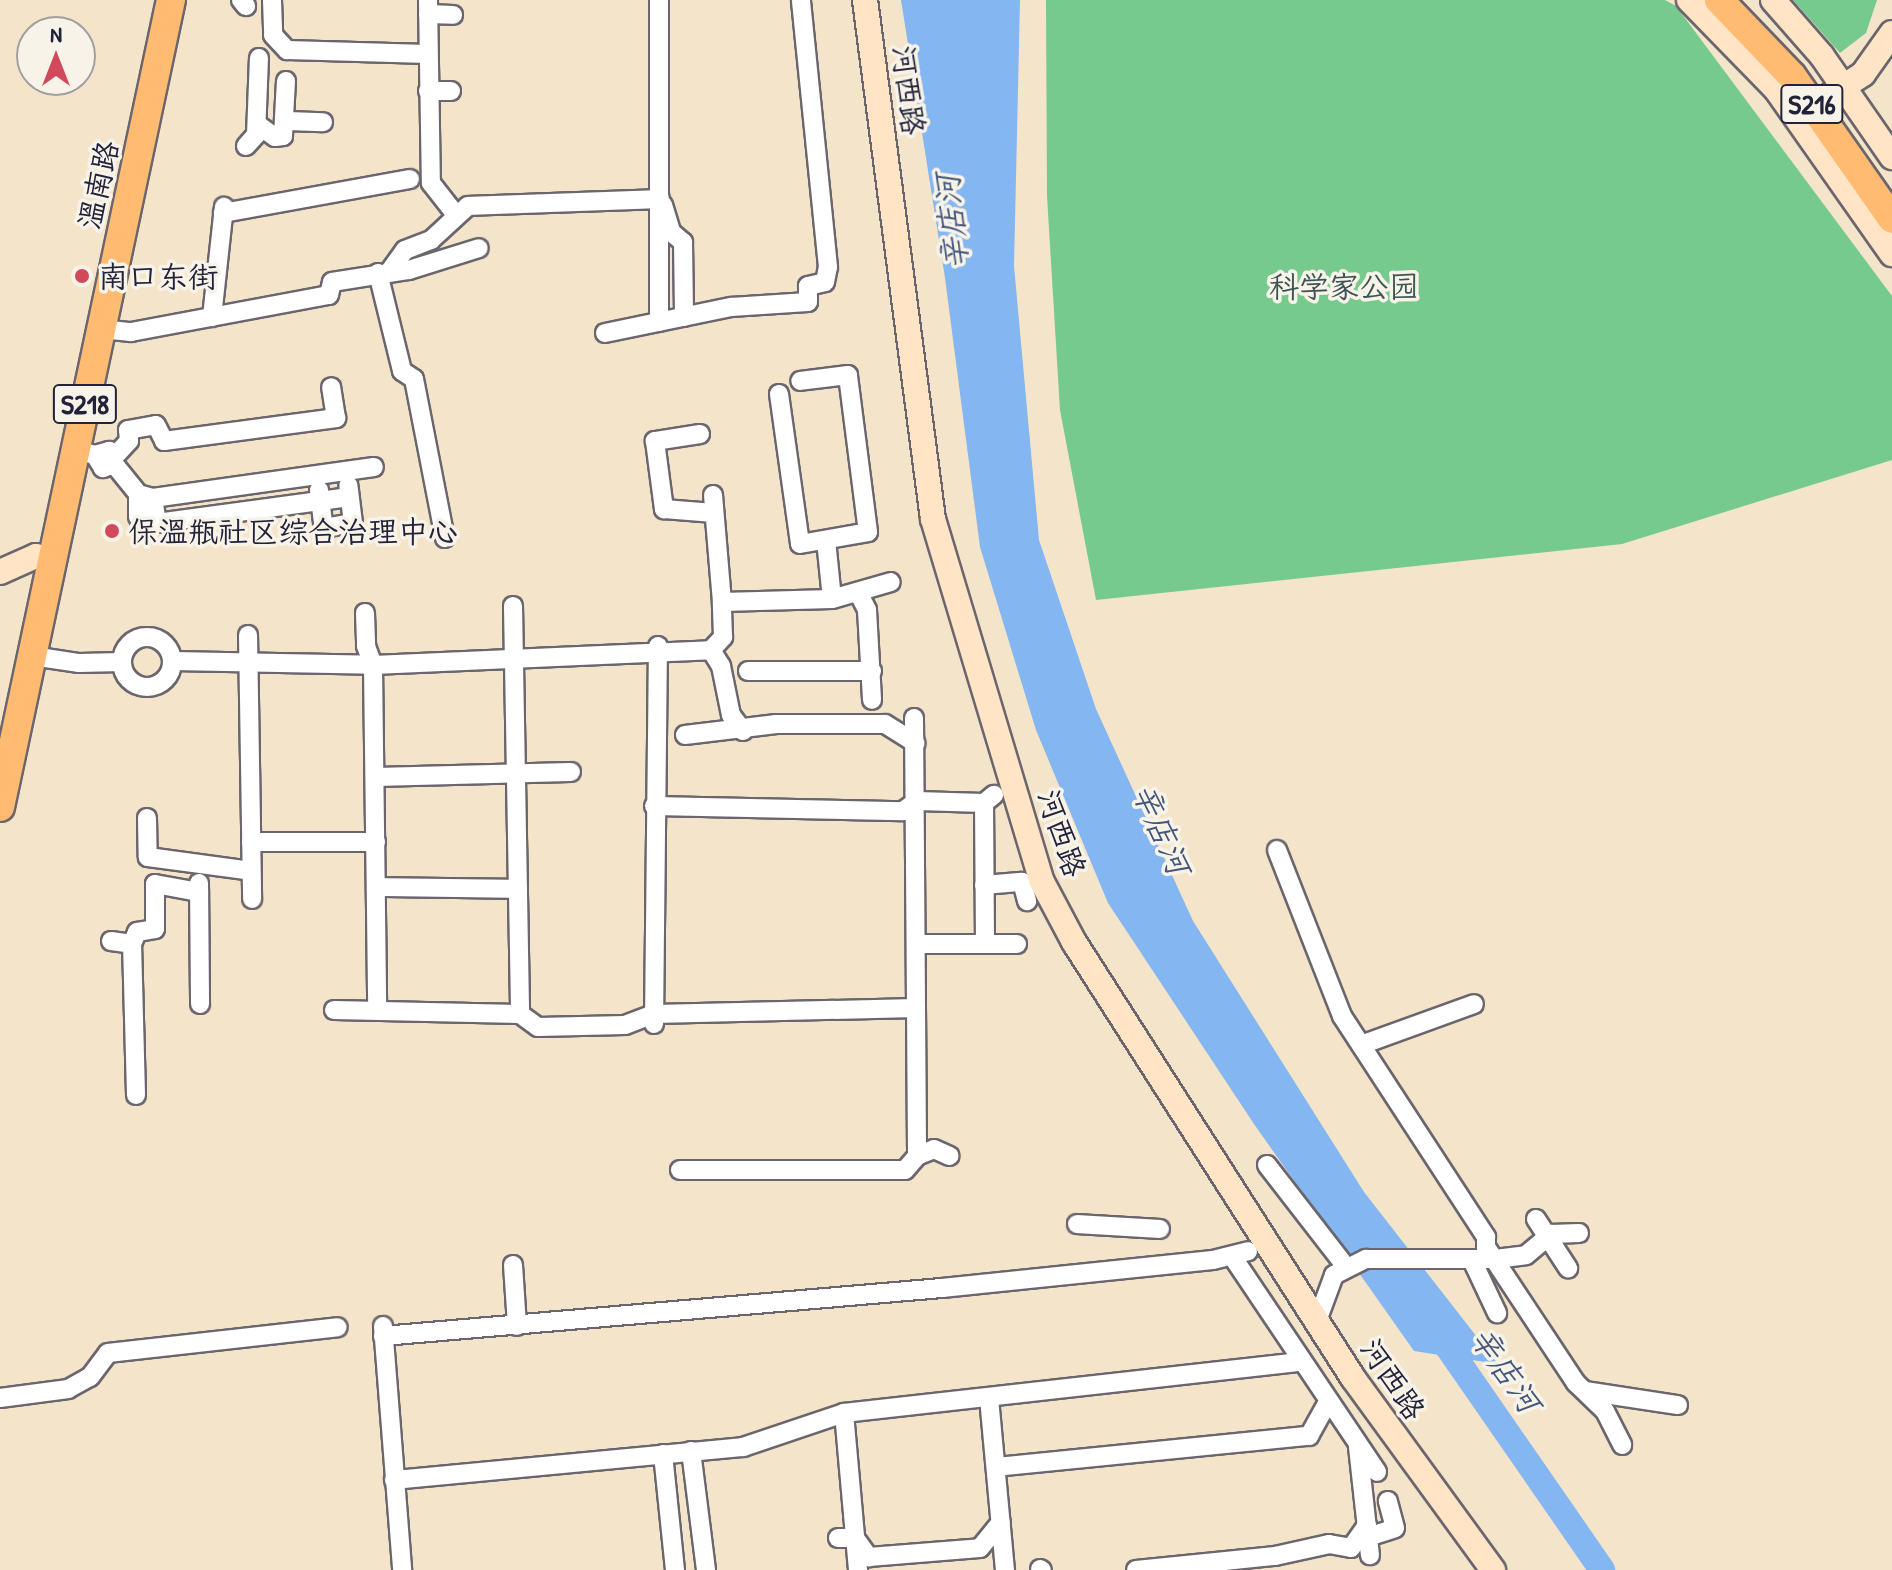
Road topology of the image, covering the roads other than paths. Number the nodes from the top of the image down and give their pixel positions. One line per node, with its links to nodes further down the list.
1 (153, 0): 53 (main road, 温南路 / S218)
2 (171, 0): 37 (main road, 温南路 / S218)
3 (272, 0): 14 (street)
4 (659, 0): 28 (street)
5 (801, 0): 35 (street)
6 (865, 0): 125 (street, 河西路)
7 (1689, 0): 19 (street, S216)
8 (1719, 0): 19 (main road, S216)
9 (1747, 0): 19 (main road, S216)
10 (1773, 0): 19 (street, S216)
11 (428, 7): 12 (street); 15 (street)
12 (453, 15)
13 (1892, 33): 19 (street)
14 (279, 46): 15 (street); 23 (street)
15 (428, 54): 17 (street)
16 (286, 81): 20 (street)
17 (428, 91): 18 (street); 29 (street)
18 (451, 91)
19 (1821, 101): 22 (street, S216); 27 (main road, S216); 30 (main road, S216); 32 (street, S216)
20 (287, 121): 21 (street); 23 (street)
21 (323, 122)
22 (1881, 123): 25 (street, S216)
23 (257, 124): 24 (street)
24 (246, 146)
25 (1892, 157)
26 (398, 178): 34 (street)
27 (1892, 188)
28 (660, 199): 29 (street); 35 (street); 36 (street)
29 (456, 215): 33 (street)
30 (1892, 219)
31 (479, 248): 33 (street)
32 (1892, 254)
33 (383, 273): 34 (street); 51 (street)
34 (212, 317): 37 (street)
35 (684, 317): 36 (street)
36 (659, 322): 38 (street)
37 (101, 329): 43 (main road, 温南路 / S218)
38 (605, 333)
39 (800, 381): 52 (street)
40 (331, 387): 43 (street)
41 (779, 394): 52 (street)
42 (700, 434): 58 (street)
43 (100, 456): 47 (street); 53 (main road, 温南路 / S218)
44 (374, 467): 45 (street)
45 (346, 471): 46 (street); 48 (street)
46 (318, 475): 47 (street); 49 (street)
47 (146, 496): 49 (street); 50 (street)
48 (349, 497): 49 (street); 49 (street)
49 (321, 500)
50 (138, 517)
51 (445, 538)
52 (826, 540): 57 (street)
53 (44, 558): 54 (street); 64 (main road, 温南路 / S218); 74 (main road, 温南路 / S218)
54 (0, 572)
55 (891, 582): 56 (street)
56 (858, 592): 57 (street); 71 (street)
57 (832, 599): 58 (street)
58 (722, 602): 63 (street)
59 (513, 606): 65 (street)
60 (365, 613): 69 (street)
61 (248, 635): 68 (street)
62 (657, 649): 63 (street); 65 (street); 82 (street)
63 (711, 650): 75 (street)
64 (32, 656): 67 (street); 83 (main road, 温南路 / S218)
65 (514, 656): 69 (street); 80 (street)
66 (172, 661): 67 (street); 67 (street); 68 (street)
67 (122, 662)
68 (248, 663): 69 (street); 85 (street)
69 (373, 665): 79 (street)
70 (748, 671): 71 (street)
71 (872, 671): 72 (street)
72 (872, 700)
73 (914, 718): 77 (street)
74 (0, 726)
75 (743, 731): 76 (street); 77 (street)
76 (685, 735)
77 (915, 743): 81 (street)
78 (571, 772): 80 (street)
79 (375, 777): 80 (street); 86 (street)
80 (516, 777): 92 (street)
81 (917, 801): 82 (street); 90 (street); 98 (street)
82 (654, 806): 107 (street)
83 (0, 807)
84 (147, 818): 88 (street)
85 (251, 842): 86 (street); 89 (street)
86 (376, 842): 91 (street)
87 (1277, 850): 108 (street)
88 (199, 864): 89 (street); 93 (street)
89 (251, 871): 94 (street)
90 (984, 885): 95 (street); 99 (street)
91 (376, 887): 92 (street); 103 (street)
92 (518, 889): 106 (street)
93 (199, 892): 97 (street); 101 (street)
94 (252, 899)
95 (1027, 901)
96 (111, 941): 97 (street)
97 (132, 944): 109 (street)
98 (916, 944): 99 (street); 104 (street)
99 (985, 944): 100 (street)
100 (1017, 944)
101 (200, 1004)
102 (1474, 1004): 108 (street)
103 (377, 1008): 105 (street); 106 (street)
104 (916, 1008): 107 (street); 110 (street)
105 (334, 1010)
106 (520, 1014): 107 (street)
107 (654, 1020)
108 (1361, 1045): 119 (street)
109 (136, 1095)
110 (917, 1156): 111 (street); 113 (street)
111 (950, 1156)
112 (1267, 1165): 122 (street)
113 (680, 1170)
114 (1536, 1219): 118 (street)
115 (1077, 1224): 116 (street)
116 (1160, 1229)
117 (1579, 1233): 118 (street)
118 (1551, 1234): 119 (street); 123 (street)
119 (1495, 1259): 120 (street); 129 (street)
120 (1472, 1260): 122 (street); 124 (street)
121 (513, 1265): 126 (street)
122 (1347, 1268): 125 (street)
123 (1568, 1268)
124 (1497, 1313)
125 (1317, 1321): 152 (street, 河西路)
126 (517, 1326): 128 (street); 141 (street)
127 (338, 1327): 130 (street)
128 (1300, 1362): 131 (street); 132 (street)
129 (1585, 1391): 133 (street); 136 (street)
130 (0, 1398)
131 (989, 1398): 134 (street); 139 (street)
132 (1328, 1402): 135 (street); 139 (street)
133 (1678, 1405)
134 (844, 1413): 137 (street); 144 (street)
135 (1358, 1444): 140 (street); 145 (street)
136 (1622, 1445)
137 (691, 1451): 138 (street); 148 (street)
138 (663, 1454): 141 (street); 147 (street)
139 (996, 1467): 143 (street)
140 (1377, 1472)
141 (394, 1480): 146 (street)
142 (1388, 1501): 145 (street)
143 (1001, 1522): 144 (street); 150 (street)
144 (847, 1538): 149 (street)
145 (1368, 1539): 151 (street)
146 (402, 1570)
147 (675, 1570)
148 (706, 1570)
149 (858, 1570)
150 (1005, 1570)
151 (1136, 1570)
152 (1493, 1570)

